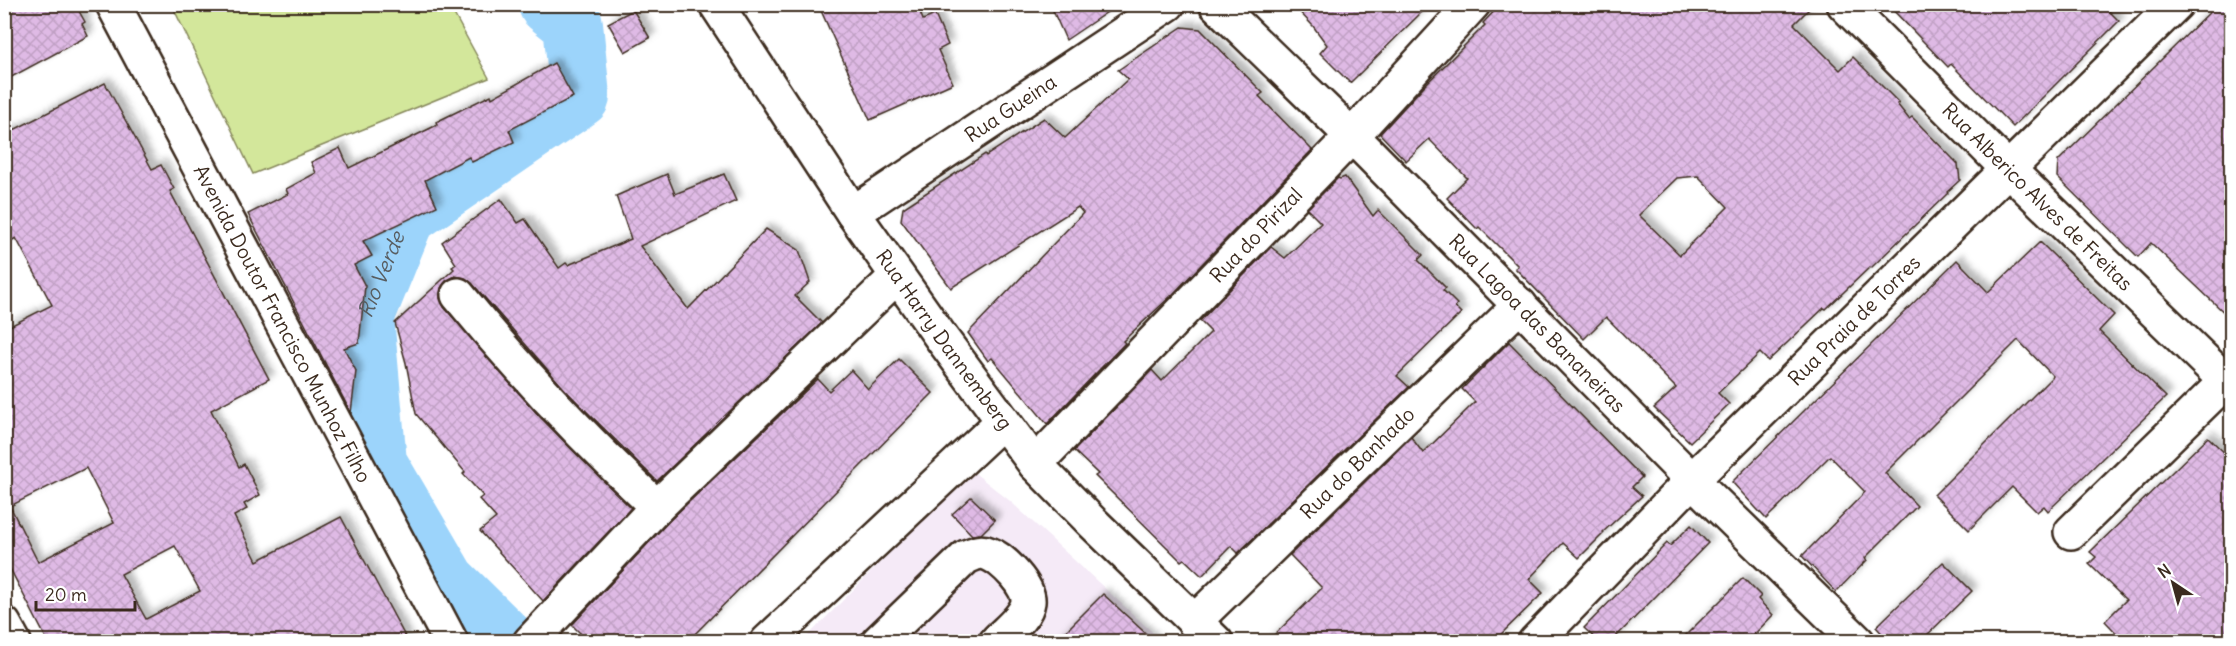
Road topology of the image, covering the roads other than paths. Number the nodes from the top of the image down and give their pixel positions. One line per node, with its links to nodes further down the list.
1 (113, 4): 23 (street, Avenida Doutor Francisco Munhoz Filho)
2 (716, 4): 10 (street, Rua Harry Dannemberg)
3 (1168, 4): 10 (street, Rua Gueina)
4 (1216, 4): 8 (street, Rua Lagoa das Bananeiras)
5 (1473, 4): 8 (street, Rua do Pirizal)
6 (1844, 4): 9 (street, Rua Alberico Alves de Freitas)
7 (2176, 4): 9 (street, Rua Praia de Torres)
8 (1352, 136): 13 (street, Rua Lagoa das Bananeiras); 16 (street, Rua do Pirizal)
9 (2008, 169): 14 (street, Rua Alberico Alves de Freitas); 17 (street, Rua Praia de Torres)
10 (853, 213): 11 (street, Rua Harry Dannemberg)
11 (897, 276): 15 (street, Rua Harry Dannemberg); 18 (street)
12 (458, 295): 18 (street)
13 (1521, 305): 17 (street, Rua Lagoa das Bananeiras); 21 (street, Rua do Banhado)
14 (2228, 384): 19 (street)
15 (1003, 421): 16 (street, Rua Harry Dannemberg); 25 (street)
16 (1035, 464): 21 (street, Rua Harry Dannemberg)
17 (1692, 480): 28 (street, Rua Praia de Torres); 29 (street, Rua Lagoa das Bananeiras)
18 (657, 507): 24 (street)
19 (2071, 532)
20 (4, 624): 22 (street)
21 (1205, 632)
22 (14, 642)
23 (451, 642)
24 (530, 642)
25 (767, 642)
26 (878, 642): 27 (street)
27 (996, 642)
28 (1535, 642)
29 (1858, 642)

